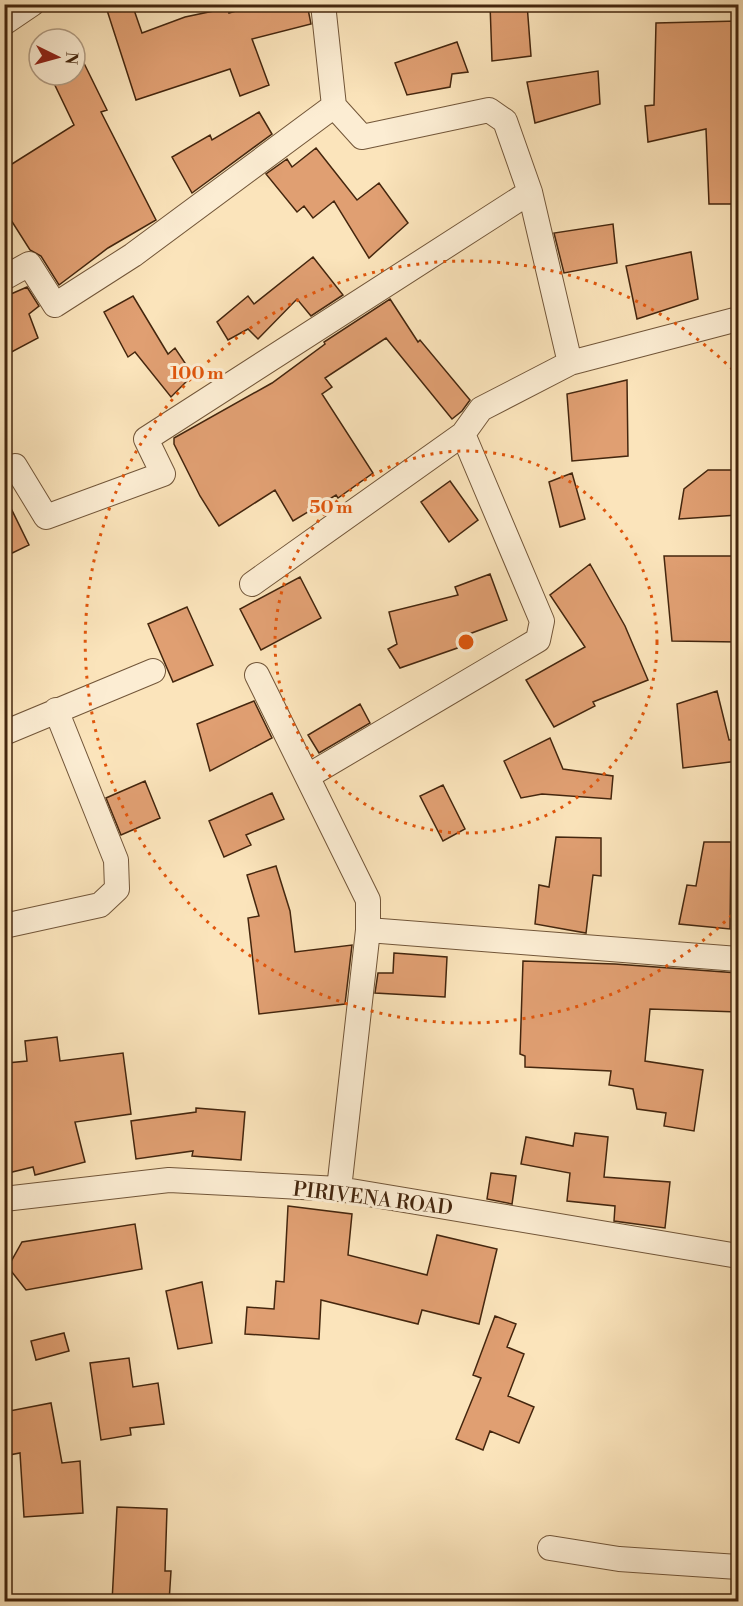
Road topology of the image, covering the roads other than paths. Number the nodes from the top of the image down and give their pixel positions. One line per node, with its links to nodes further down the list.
1 (32, 4): 3 (street)
2 (323, 4): 4 (street)
3 (4, 22)
4 (334, 106): 5 (street); 6 (street)
5 (531, 192): 8 (street); 10 (street)
6 (4, 278)
7 (738, 319): 8 (street)
8 (570, 363): 9 (street)
9 (463, 434): 11 (street); 16 (street)
10 (15, 466)
11 (252, 584)
12 (153, 671): 14 (street)
13 (257, 675): 16 (street)
14 (56, 710): 15 (street); 17 (street)
15 (4, 733)
16 (308, 776): 18 (street)
17 (4, 926)
18 (368, 930): 19 (street); 20 (street)
19 (738, 959)
20 (339, 1189): 21 (street, PIRIVENA ROAD); 22 (street, PIRIVENA ROAD)
21 (4, 1199)
22 (738, 1256)
23 (550, 1548): 24 (street)
24 (738, 1567)

